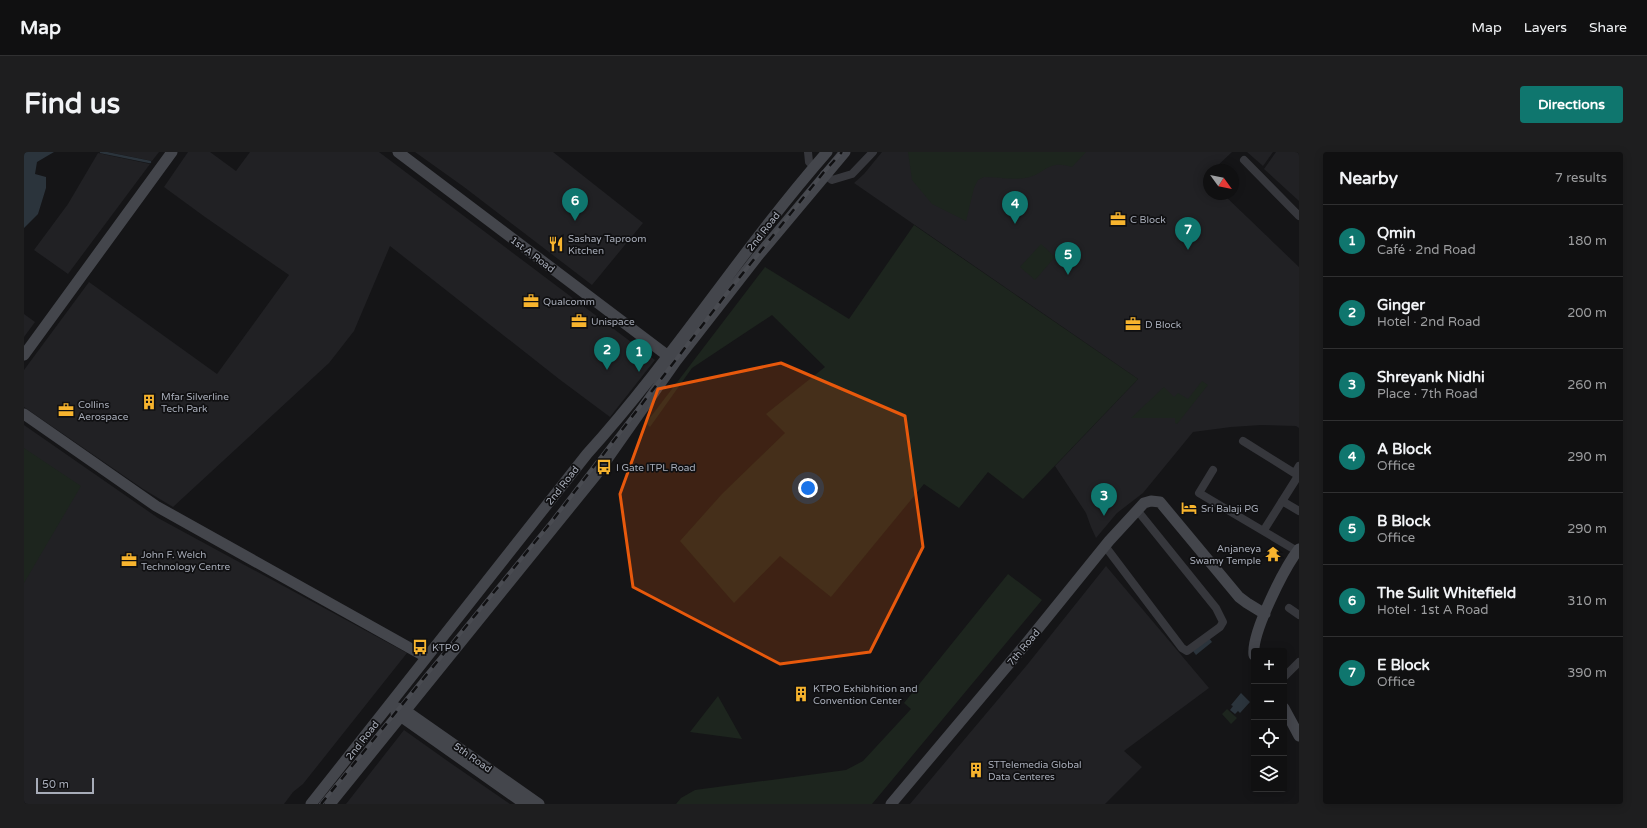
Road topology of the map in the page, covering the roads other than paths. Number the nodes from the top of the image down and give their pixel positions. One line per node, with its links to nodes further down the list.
1 (172, 152): 11 (street)
2 (398, 152): 12 (street, 1st A Road)
3 (808, 152): 8 (street)
4 (827, 152): 8 (street, 2nd Road)
5 (845, 152): 9 (street, 2nd Road)
6 (873, 152): 9 (street)
7 (1244, 160): 10 (street)
8 (814, 167): 12 (street, 2nd Road)
9 (824, 174): 16 (street, 2nd Road)
10 (1299, 216)
11 (24, 355)
12 (668, 356): 14 (street, 2nd Road)
13 (24, 414): 30 (street)
14 (600, 439): 16 (street); 17 (street); 30 (street, 2nd Road)
15 (1243, 441): 19 (street)
16 (619, 442): 17 (street, 2nd Road)
17 (608, 458): 34 (street, 2nd Road)
18 (1213, 470): 23 (street)
19 (1298, 473): 20 (street)
20 (1282, 501): 22 (street); 23 (street)
21 (1137, 510): 24 (street, 7th Road); 24 (street); 27 (street, 7th Road)
22 (1299, 511)
23 (1264, 530): 25 (street)
24 (1105, 546): 41 (street, 7th Road)
25 (1298, 550): 27 (street)
26 (1289, 608): 28 (street)
27 (1265, 614): 29 (street)
28 (1299, 615)
29 (1254, 648)
30 (426, 657): 33 (street, 2nd Road)
31 (1299, 662): 32 (street)
32 (1287, 674)
33 (388, 706): 34 (street); 37 (street, 2nd Road)
34 (404, 714): 38 (street, 2nd Road); 39 (street, 5th Road); 40 (street, 5th Road)
35 (1287, 714): 36 (street)
36 (1299, 736)
37 (311, 804)
38 (330, 804)
39 (525, 804)
40 (539, 804)
41 (891, 804)

